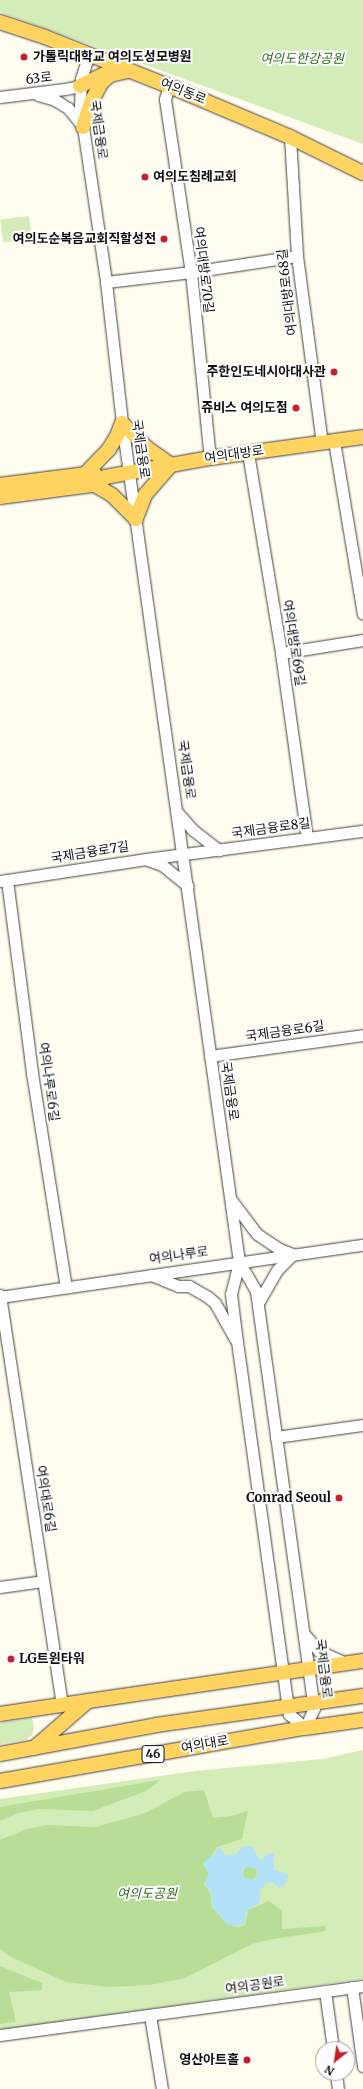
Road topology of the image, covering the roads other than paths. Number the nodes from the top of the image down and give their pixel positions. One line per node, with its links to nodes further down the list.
1 (0, 22): 2 (main road, 여의동로)
2 (89, 54): 3 (main road, 여의동로); 4 (street, 국제금융로)
3 (132, 72): 4 (main road); 5 (main road, 여의동로); 8 (main road)
4 (80, 86): 6 (street, 63로); 8 (street, 국제금융로)
5 (168, 86): 9 (main road, 여의동로); 12 (street, 여의대방로70길)
6 (31, 94): 7 (street, 63로); 8 (street)
7 (0, 97)
8 (83, 127): 13 (street, 국제금융로)
9 (290, 137): 10 (main road, 여의동로); 11 (street, 여의대방로68길)
10 (363, 173)
11 (297, 256): 12 (street); 16 (street, 여의대방로68길)
12 (191, 272): 13 (street); 18 (street, 여의대방로70길)
13 (106, 282): 14 (street, 국제금융로)
14 (122, 423): 19 (main road); 20 (street, 국제금융로); 21 (main road)
15 (363, 437): 16 (main road, 여의대방로)
16 (328, 442): 17 (main road, 여의대방로); 26 (street, 여의대방로68길)
17 (248, 453): 18 (main road, 여의대방로); 28 (street, 여의대방로69길)
18 (210, 458): 19 (main road, 여의대방로)
19 (172, 465): 20 (main road, 여의대방로); 25 (main road)
20 (129, 473): 22 (main road, 여의대방로); 25 (street, 국제금융로)
21 (85, 474): 22 (main road, 여의대방로); 23 (main road, 여의대방로)
22 (100, 481): 24 (main road, 여의대방로); 25 (main road)
23 (0, 485)
24 (0, 497)
25 (136, 519): 29 (street, 국제금융로)
26 (363, 614)
27 (363, 640): 28 (street)
28 (281, 653): 31 (street, 여의대방로69길)
29 (178, 813): 32 (street); 33 (street, 국제금융로)
30 (363, 831): 31 (street, 국제금융로8길)
31 (307, 838): 32 (street, 국제금융로8길)
32 (219, 850): 33 (street, 국제금융로8길)
33 (184, 855): 34 (street, 국제금융로7길); 36 (street, 국제금융로)
34 (146, 859): 35 (street, 국제금융로7길); 36 (street)
35 (4, 880): 44 (street, 여의나루로6길)
36 (188, 886): 38 (street, 국제금융로)
37 (363, 1035): 38 (street, 국제금융로6길)
38 (210, 1056): 39 (street, 국제금융로)
39 (230, 1199): 41 (street); 42 (street, 국제금융로)
40 (363, 1245): 41 (street, 여의나루로)
41 (293, 1254): 42 (street, 여의나루로); 46 (street)
42 (239, 1262): 43 (street, 여의나루로); 46 (street, 국제금융로); 47 (street, 국제금융로)
43 (150, 1275): 44 (street, 여의나루로); 47 (street)
44 (66, 1287): 45 (street, 여의나루로)
45 (0, 1296): 50 (street, 여의대로6길)
46 (258, 1303): 49 (street, 국제금융로)
47 (237, 1342): 56 (street, 국제금융로)
48 (363, 1425): 49 (street)
49 (276, 1437): 52 (street, 국제금융로)
50 (43, 1581): 51 (street); 60 (street, 여의대로6길)
51 (0, 1587)
52 (305, 1635): 54 (street); 55 (street, 국제금융로)
53 (363, 1660): 54 (main road)
54 (346, 1663): 55 (main road)
55 (310, 1669): 56 (main road); 59 (street, 국제금융로)
56 (282, 1673): 58 (main road); 61 (street, 국제금융로)
57 (363, 1696): 59 (main road, 여의대로)
58 (88, 1701): 60 (main road); 65 (main road)
59 (313, 1702): 61 (main road, 여의대로); 64 (street, 국제금융로)
60 (62, 1705): 62 (main road)
61 (288, 1706): 64 (street, 국제금융로); 65 (main road, 여의대로)
62 (0, 1714)
63 (363, 1720): 64 (main road, 여의대로 / 46)
64 (305, 1728): 67 (main road, 여의대로 / 46)
65 (34, 1748): 66 (main road, 여의대로)
66 (0, 1754)
67 (0, 1781)
68 (358, 1986): 69 (street, 여의공원로); 73 (street)
69 (325, 1991): 70 (street, 여의공원로); 72 (street)
70 (150, 2015): 71 (street, 여의공원로); 74 (street)
71 (0, 2035)
72 (331, 2041)
73 (363, 2066)
74 (162, 2089)

